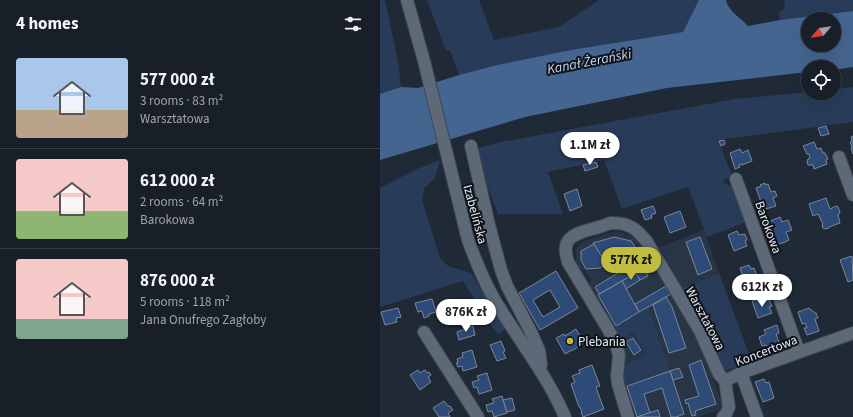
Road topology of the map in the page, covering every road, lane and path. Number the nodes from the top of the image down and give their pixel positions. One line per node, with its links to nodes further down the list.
1 (407, 0): 9 (street, Izabelińska)
2 (471, 146): 9 (street)
3 (839, 157): 5 (street)
4 (736, 179): 8 (street, Barokowa)
5 (853, 195)
6 (424, 332): 12 (street)
7 (853, 333): 8 (street, Koncertowa)
8 (799, 352): 10 (street, Koncertowa)
9 (540, 369): 13 (street, Izabelińska)
10 (741, 373): 11 (street, Koncertowa); 16 (street)
11 (725, 381): 14 (street, Warsztatowa); 15 (street, Koncertowa)
12 (478, 417)
13 (564, 417)
14 (628, 417)
15 (723, 417)
16 (757, 417)

